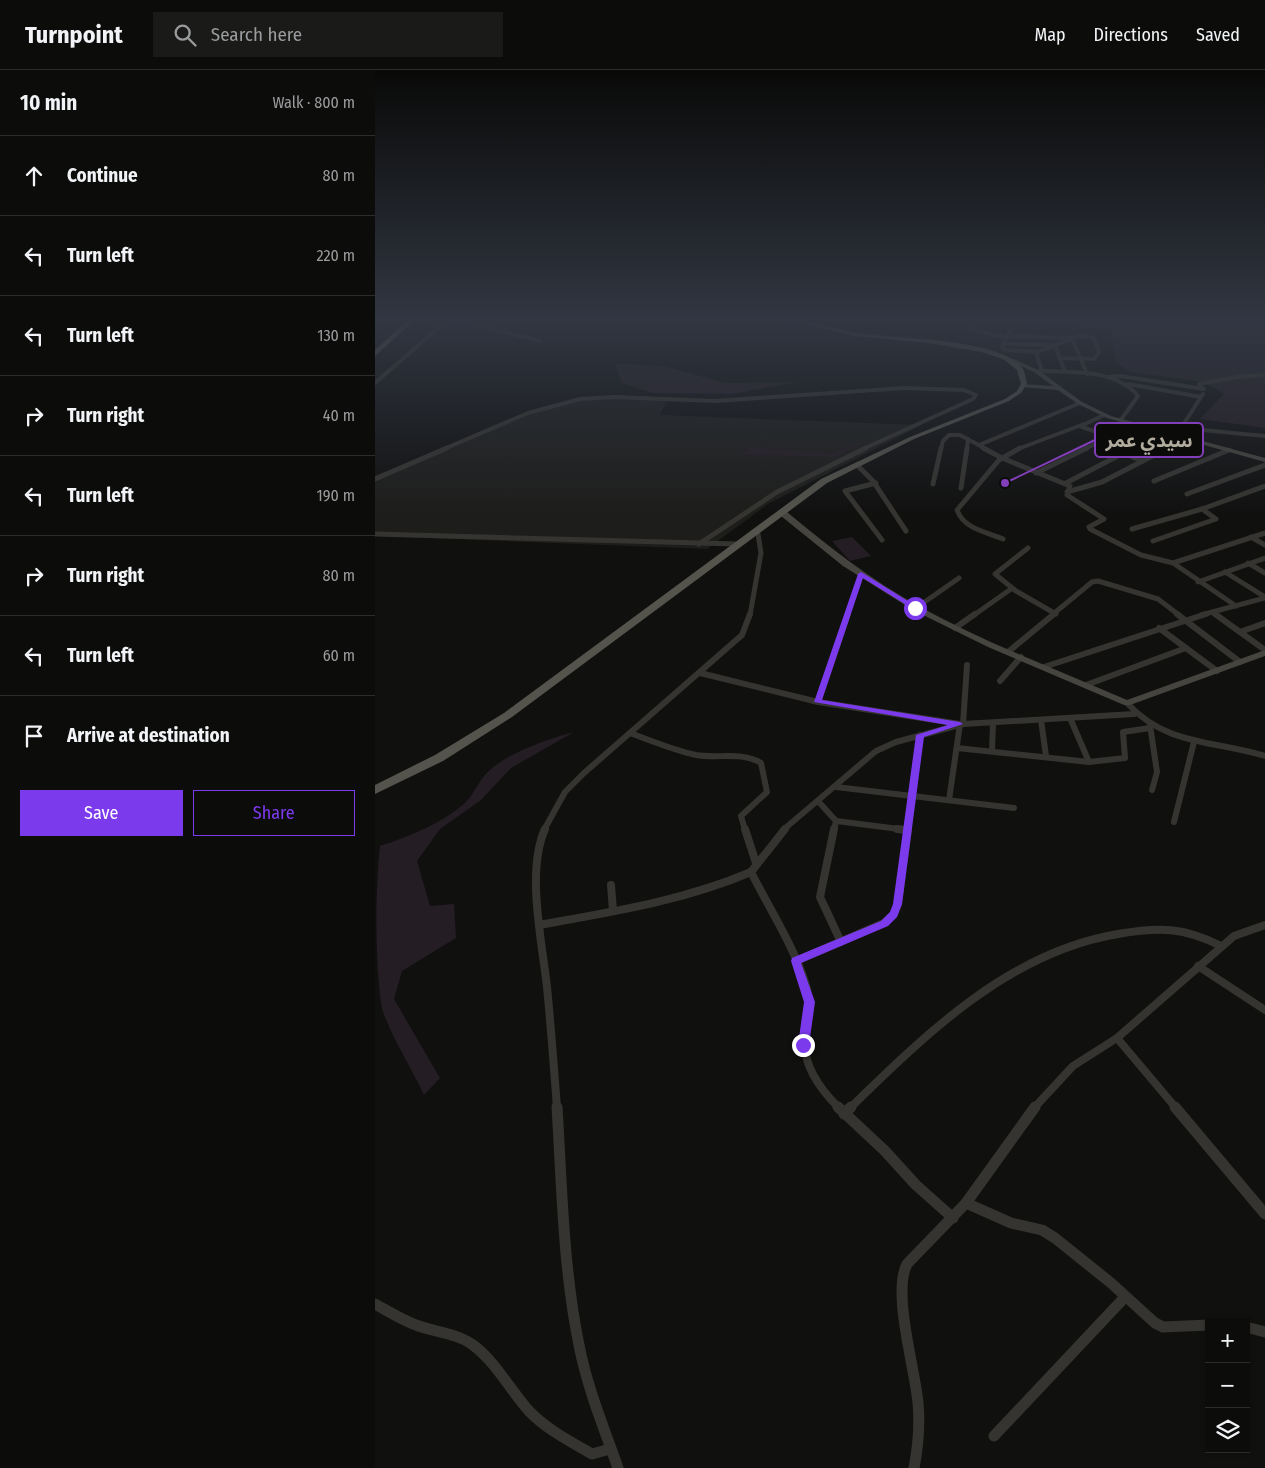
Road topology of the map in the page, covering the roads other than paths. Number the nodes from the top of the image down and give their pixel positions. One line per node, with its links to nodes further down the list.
1 (1028, 385): 29 (main road); 53 (main road)
2 (1035, 385): 7 (street)
3 (1126, 385): 12 (street)
4 (1132, 385): 9 (street)
5 (1175, 385): 8 (street)
6 (1200, 385): 8 (street)
7 (1059, 386): 10 (street)
8 (1204, 390): 9 (street)
9 (1201, 397): 14 (street)
10 (1080, 403): 11 (street); 21 (street)
11 (1104, 415): 12 (street); 13 (street)
12 (1120, 421): 15 (street)
13 (1081, 425): 16 (street); 25 (street)
14 (1181, 428): 17 (street); 18 (street)
15 (1161, 433): 17 (street); 22 (street)
16 (1111, 436): 22 (street); 30 (street)
17 (1175, 436): 20 (street)
18 (1265, 436)
19 (968, 439): 21 (street); 35 (street); 37 (street)
20 (1185, 439): 23 (street); 27 (street)
21 (979, 445): 25 (street)
22 (1135, 445): 24 (street)
23 (1229, 450): 26 (street); 32 (street)
24 (1121, 452): 27 (street); 34 (street)
25 (1002, 458): 30 (street); 48 (street)
26 (1265, 460)
27 (1142, 461): 38 (street)
28 (1265, 465): 39 (street)
29 (859, 466): 33 (street); 41 (main road)
30 (1036, 473): 34 (street)
31 (375, 479): 52 (street)
32 (1154, 481)
33 (876, 483): 43 (street); 49 (street)
34 (1066, 483): 38 (street)
35 (933, 484)
36 (1265, 486): 40 (street)
37 (961, 488)
38 (1067, 492): 57 (street)
39 (1187, 494)
40 (1202, 509): 42 (street); 51 (street)
41 (784, 518): 46 (main road); 61 (street)
42 (1132, 529)
43 (906, 531)
44 (1265, 532): 47 (street)
45 (375, 534): 52 (street)
46 (758, 534): 83 (street); 104 (main road)
47 (1254, 536): 50 (street); 54 (street); 57 (street)
48 (1003, 539)
49 (882, 540)
50 (1265, 540)
51 (1153, 541)
52 (699, 544): 53 (street)
53 (737, 544): 102 (main road)
54 (1265, 545)
55 (1027, 548): 64 (street)
56 (1265, 558): 58 (street)
57 (1173, 562): 63 (street)
58 (1248, 563): 59 (street); 60 (street)
59 (1225, 572): 63 (street); 65 (street)
60 (1265, 573)
61 (861, 574): 67 (street); 86 (street)
62 (959, 578): 67 (street)
63 (1199, 582): 66 (street)
64 (1011, 589): 69 (street); 72 (street)
65 (1265, 598): 66 (street)
66 (1236, 606): 68 (street)
67 (915, 608): 72 (street)
68 (1214, 613): 70 (street); 74 (street)
69 (1056, 614): 70 (street); 76 (street)
70 (1183, 620): 73 (street); 79 (street)
71 (1265, 623): 74 (street)
72 (955, 628): 76 (street)
73 (1159, 628): 75 (street); 81 (street)
74 (1239, 632): 77 (street)
75 (1186, 648): 82 (street); 85 (street)
76 (1008, 652): 78 (street)
77 (1265, 652): 79 (street)
78 (1021, 657): 81 (street); 84 (street)
79 (1240, 662): 82 (street)
80 (967, 665): 91 (street)
81 (1044, 667): 85 (street)
82 (1217, 671): 87 (street)
83 (700, 672): 86 (street); 93 (street)
84 (1000, 681)
85 (1086, 685): 87 (street)
86 (817, 702): 91 (street)
87 (1129, 710): 88 (street); 92 (street)
88 (1070, 718): 89 (street); 100 (street)
89 (1041, 720): 90 (street); 98 (street)
90 (993, 723): 91 (street); 97 (street)
91 (961, 724): 94 (street); 96 (street)
92 (1150, 726): 95 (street); 100 (street); 103 (street)
93 (630, 733): 112 (street); 116 (street)
94 (920, 735): 101 (street); 105 (street)
95 (1194, 742): 99 (street); 110 (street)
96 (957, 748): 97 (street); 106 (street)
97 (992, 751): 98 (street)
98 (1047, 756): 100 (street)
99 (1265, 756)
100 (1089, 762)
101 (836, 787): 105 (street); 107 (street)
102 (375, 790)
103 (1152, 790)
104 (375, 796)
105 (912, 796): 106 (street); 111 (street)
106 (949, 800): 108 (street)
107 (817, 801): 109 (street); 112 (street)
108 (1015, 808)
109 (836, 821): 111 (street); 118 (street)
110 (1174, 822)
111 (907, 830): 118 (street)
112 (756, 863): 113 (street)
113 (751, 872): 115 (street); 120 (street)
114 (611, 885): 115 (street)
115 (613, 911): 116 (street)
116 (539, 925): 134 (street)
117 (1265, 925): 119 (street)
118 (841, 942): 120 (street)
119 (1221, 946): 121 (street); 124 (street)
120 (796, 961): 124 (street)
121 (1199, 966): 122 (street); 123 (street)
122 (1265, 1010)
123 (1117, 1038): 125 (street); 126 (street)
124 (844, 1114): 127 (street)
125 (966, 1203): 127 (street); 128 (street)
126 (1265, 1214)
127 (953, 1218): 136 (street)
128 (1125, 1297): 130 (street); 133 (street)
129 (375, 1304): 134 (street)
130 (1205, 1325)
131 (1250, 1328): 132 (street)
132 (1265, 1332)
133 (994, 1436)
134 (610, 1449): 135 (street)
135 (618, 1468)
136 (914, 1468)

